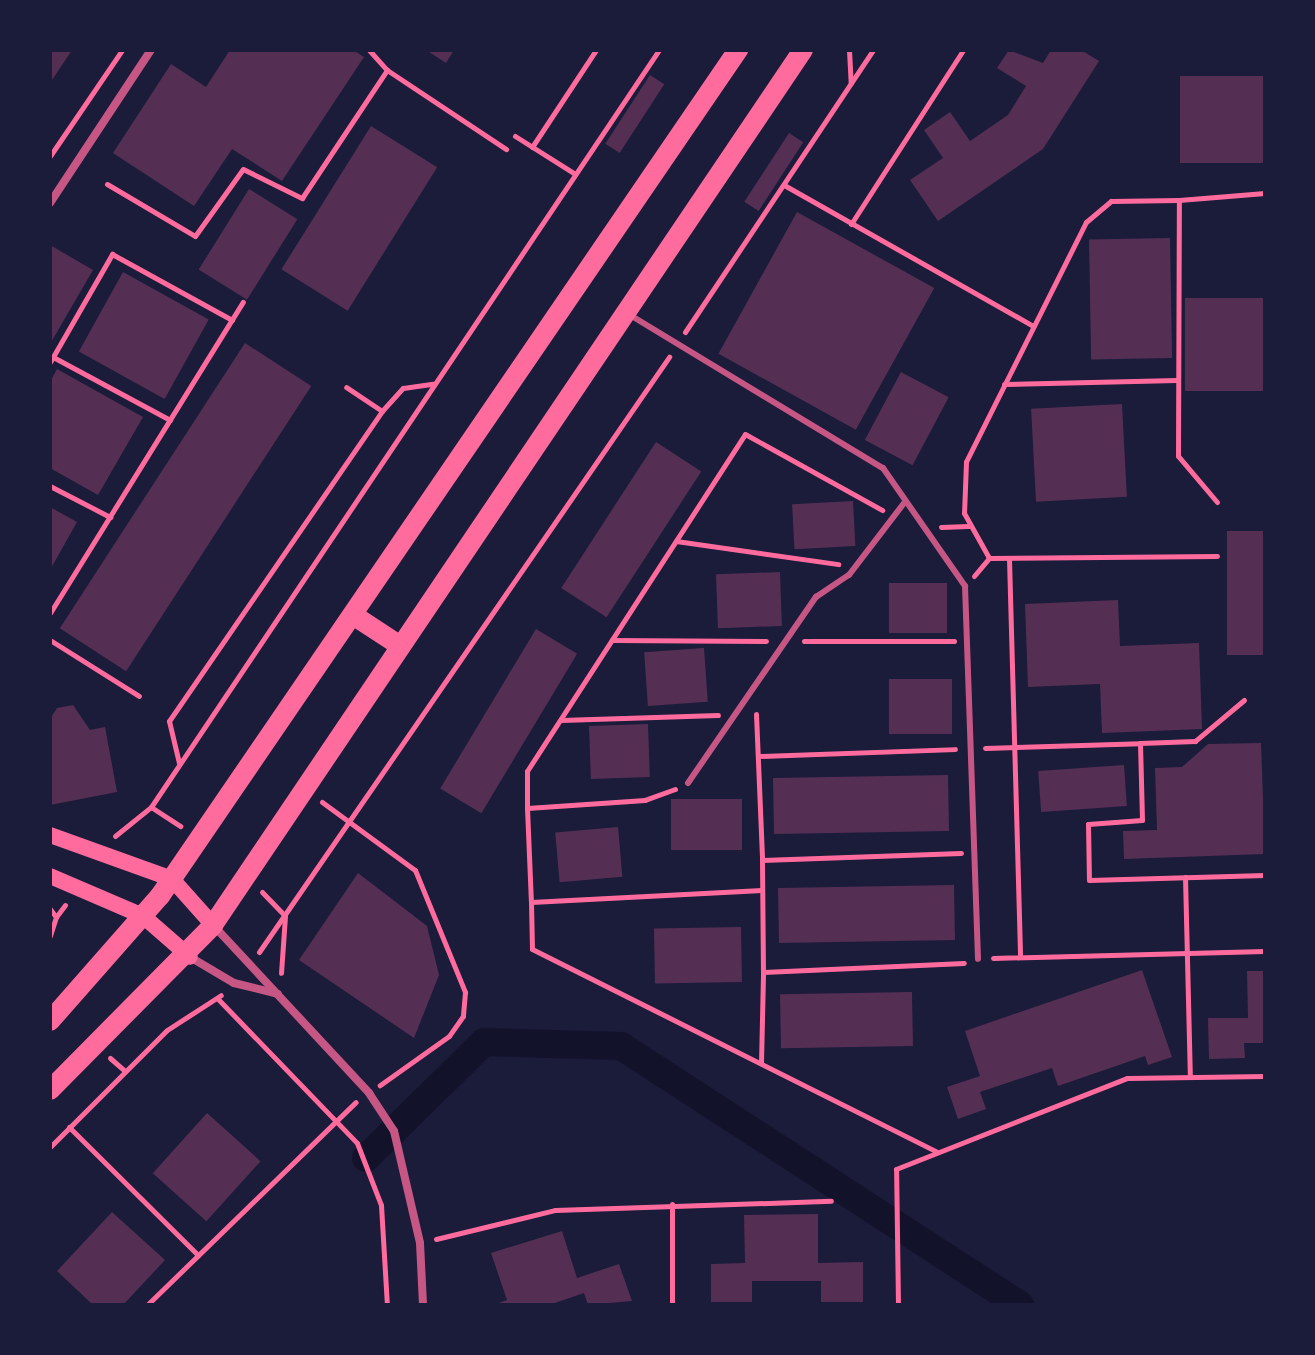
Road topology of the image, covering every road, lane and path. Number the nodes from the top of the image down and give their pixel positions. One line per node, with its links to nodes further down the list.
1 (122, 50): 16 (path)
2 (151, 50): 22 (street)
3 (369, 50): 11 (path)
4 (596, 50): 14 (path)
5 (659, 50): 17 (path)
6 (738, 50): 46 (main road)
7 (803, 50): 25 (main road)
8 (849, 50): 12 (path)
9 (873, 50): 12 (path)
10 (963, 50): 23 (path)
11 (387, 70): 15 (path); 18 (path)
12 (851, 83): 19 (path)
13 (515, 136): 14 (path)
14 (532, 147): 17 (path)
15 (506, 149)
16 (50, 156)
17 (575, 174): 31 (path)
18 (107, 184)
19 (784, 185): 23 (path); 28 (path)
20 (1265, 193): 21 (path)
21 (1179, 200): 27 (path); 30 (path)
22 (50, 203)
23 (851, 224): 27 (path)
24 (243, 302): 26 (path)
25 (623, 311): 28 (lane); 48 (main road)
26 (232, 320): 29 (path); 35 (path)
27 (1033, 326): 32 (path)
28 (678, 344): 38 (lane); 80 (path)
29 (51, 359): 35 (path)
30 (1177, 380): 32 (path); 37 (path)
31 (434, 384): 34 (path); 58 (path)
32 (1004, 384): 43 (path)
33 (346, 387): 34 (path)
34 (382, 411): 58 (path)
35 (170, 420): 40 (path)
36 (50, 486): 40 (path)
37 (1217, 502)
38 (904, 503): 39 (lane); 56 (lane)
39 (894, 516): 41 (path); 44 (lane)
40 (110, 517): 45 (path)
41 (676, 541): 44 (path); 53 (path)
42 (1217, 556): 43 (path)
43 (1009, 559): 55 (path)
44 (855, 567): 49 (lane)
45 (50, 613)
46 (353, 615): 48 (main road); 68 (main road)
47 (50, 640): 50 (path)
48 (399, 645): 73 (main road)
49 (754, 687): 52 (lane); 57 (path)
50 (139, 696)
51 (1244, 700): 54 (path)
52 (735, 714): 53 (path); 59 (lane)
53 (560, 720): 60 (path)
54 (1140, 743): 55 (path); 67 (path)
55 (1014, 747): 56 (path); 78 (path)
56 (971, 749): 57 (path); 63 (lane)
57 (758, 756): 64 (path)
58 (180, 764): 61 (path)
59 (688, 783): 60 (path)
60 (527, 808): 70 (path)
61 (103, 832)
62 (50, 835): 68 (main road)
63 (974, 852): 64 (path); 79 (lane)
64 (762, 860): 69 (path)
65 (1265, 875): 67 (path)
66 (50, 876): 72 (main road)
67 (1185, 877): 75 (path)
68 (172, 879): 72 (main road); 73 (main road)
69 (762, 890): 70 (path); 81 (path)
70 (531, 902): 86 (path)
71 (50, 909): 74 (path)
72 (143, 916): 77 (main road); 85 (main road)
73 (213, 925): 77 (main road); 80 (street)
74 (50, 936)
75 (1187, 951): 76 (path); 78 (path); 88 (path)
76 (1265, 951)
77 (190, 957): 82 (street); 89 (main road)
78 (1020, 957): 79 (path)
79 (978, 959): 81 (path)
80 (250, 964): 83 (street)
81 (763, 972): 86 (path)
82 (234, 983): 83 (street); 84 (path)
83 (279, 994): 95 (street)
84 (218, 999): 90 (path); 97 (path)
85 (50, 1021)
86 (761, 1063): 92 (path)
87 (1265, 1076): 88 (path)
88 (1190, 1077): 92 (path)
89 (50, 1090)
90 (69, 1127): 91 (path); 96 (path)
91 (50, 1147)
92 (937, 1151): 100 (path)
93 (831, 1201): 94 (path)
94 (672, 1204): 95 (path); 99 (path)
95 (420, 1243): 98 (street)
96 (198, 1255)
97 (387, 1305)
98 (423, 1305)
99 (672, 1305)
100 (898, 1305)

